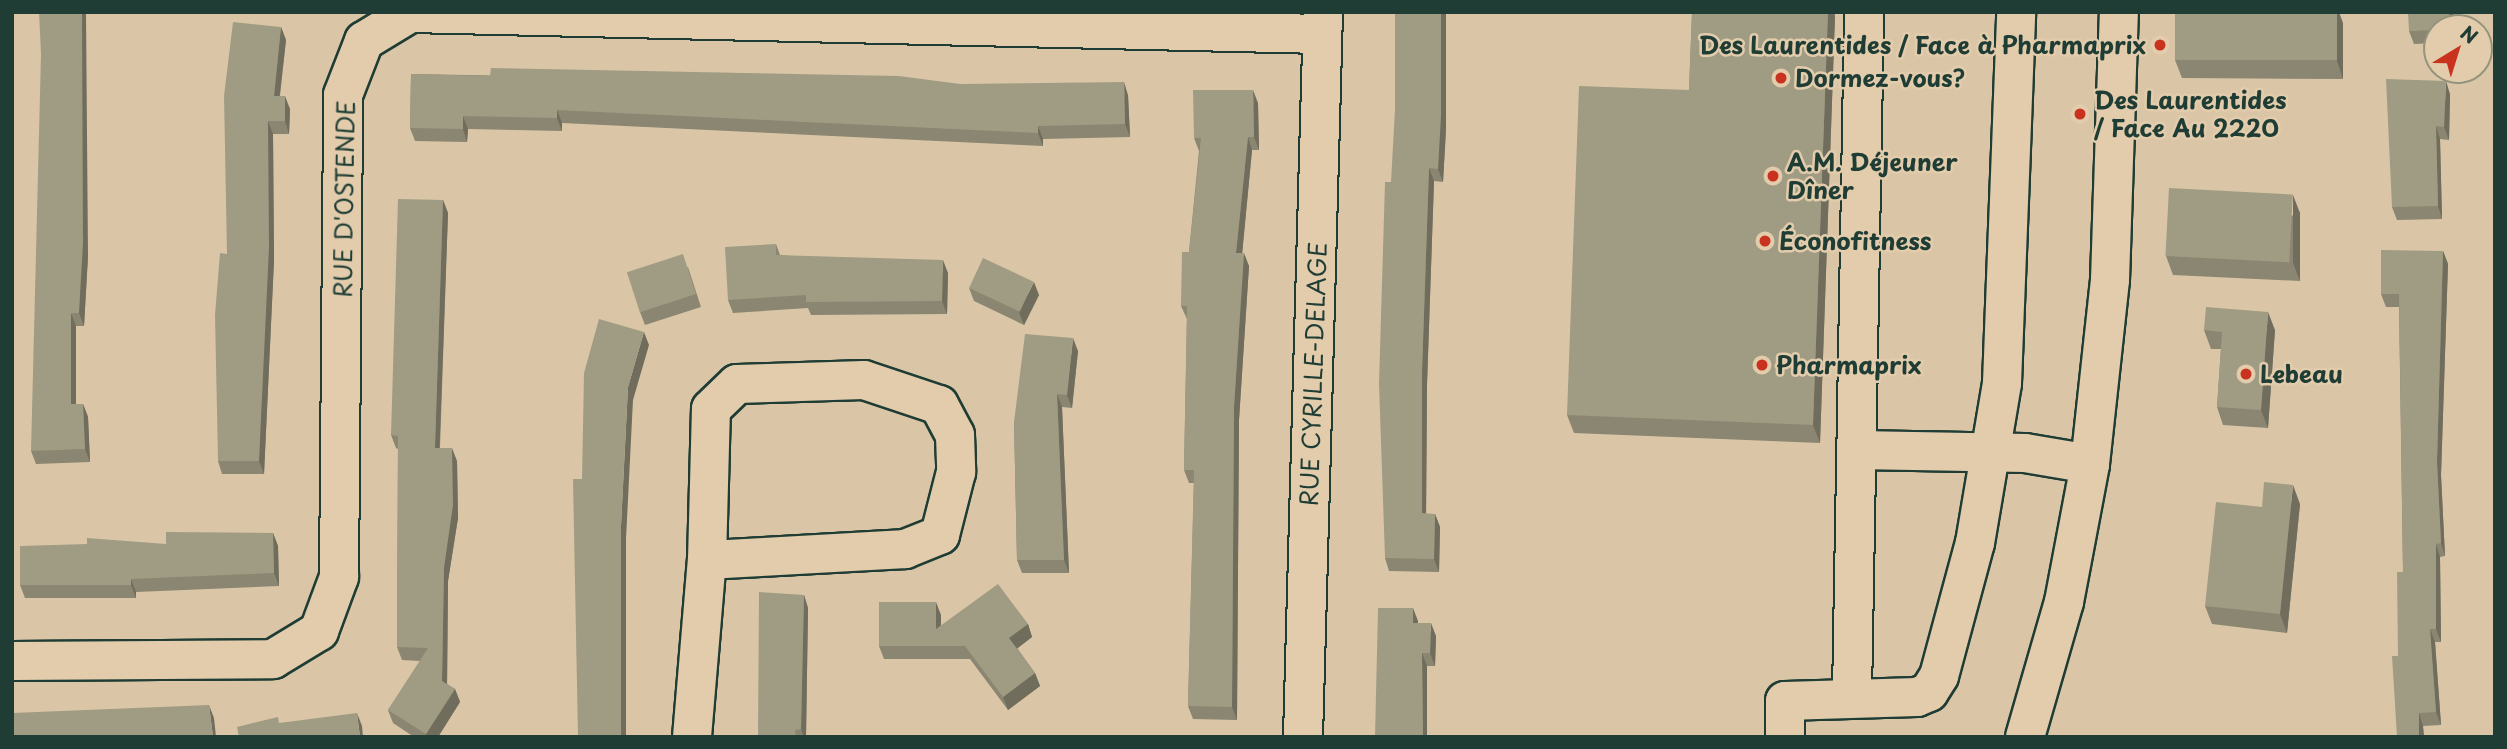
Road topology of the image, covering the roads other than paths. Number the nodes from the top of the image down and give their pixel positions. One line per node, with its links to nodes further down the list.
1 (1864, 12): 5 (street)
2 (2016, 12): 6 (street)
3 (2119, 12): 7 (street)
4 (1322, 23): 9 (street, RUE D'OSTENDE); 12 (street, RUE CYRILLE-DELAGE)
5 (1857, 450): 6 (street); 10 (street)
6 (1992, 454): 7 (street); 10 (street)
7 (2090, 464): 14 (street)
8 (707, 560): 8 (street); 11 (street)
9 (12, 661)
10 (1852, 695): 13 (street)
11 (692, 737)
12 (1303, 737)
13 (1785, 737)
14 (2025, 737)

